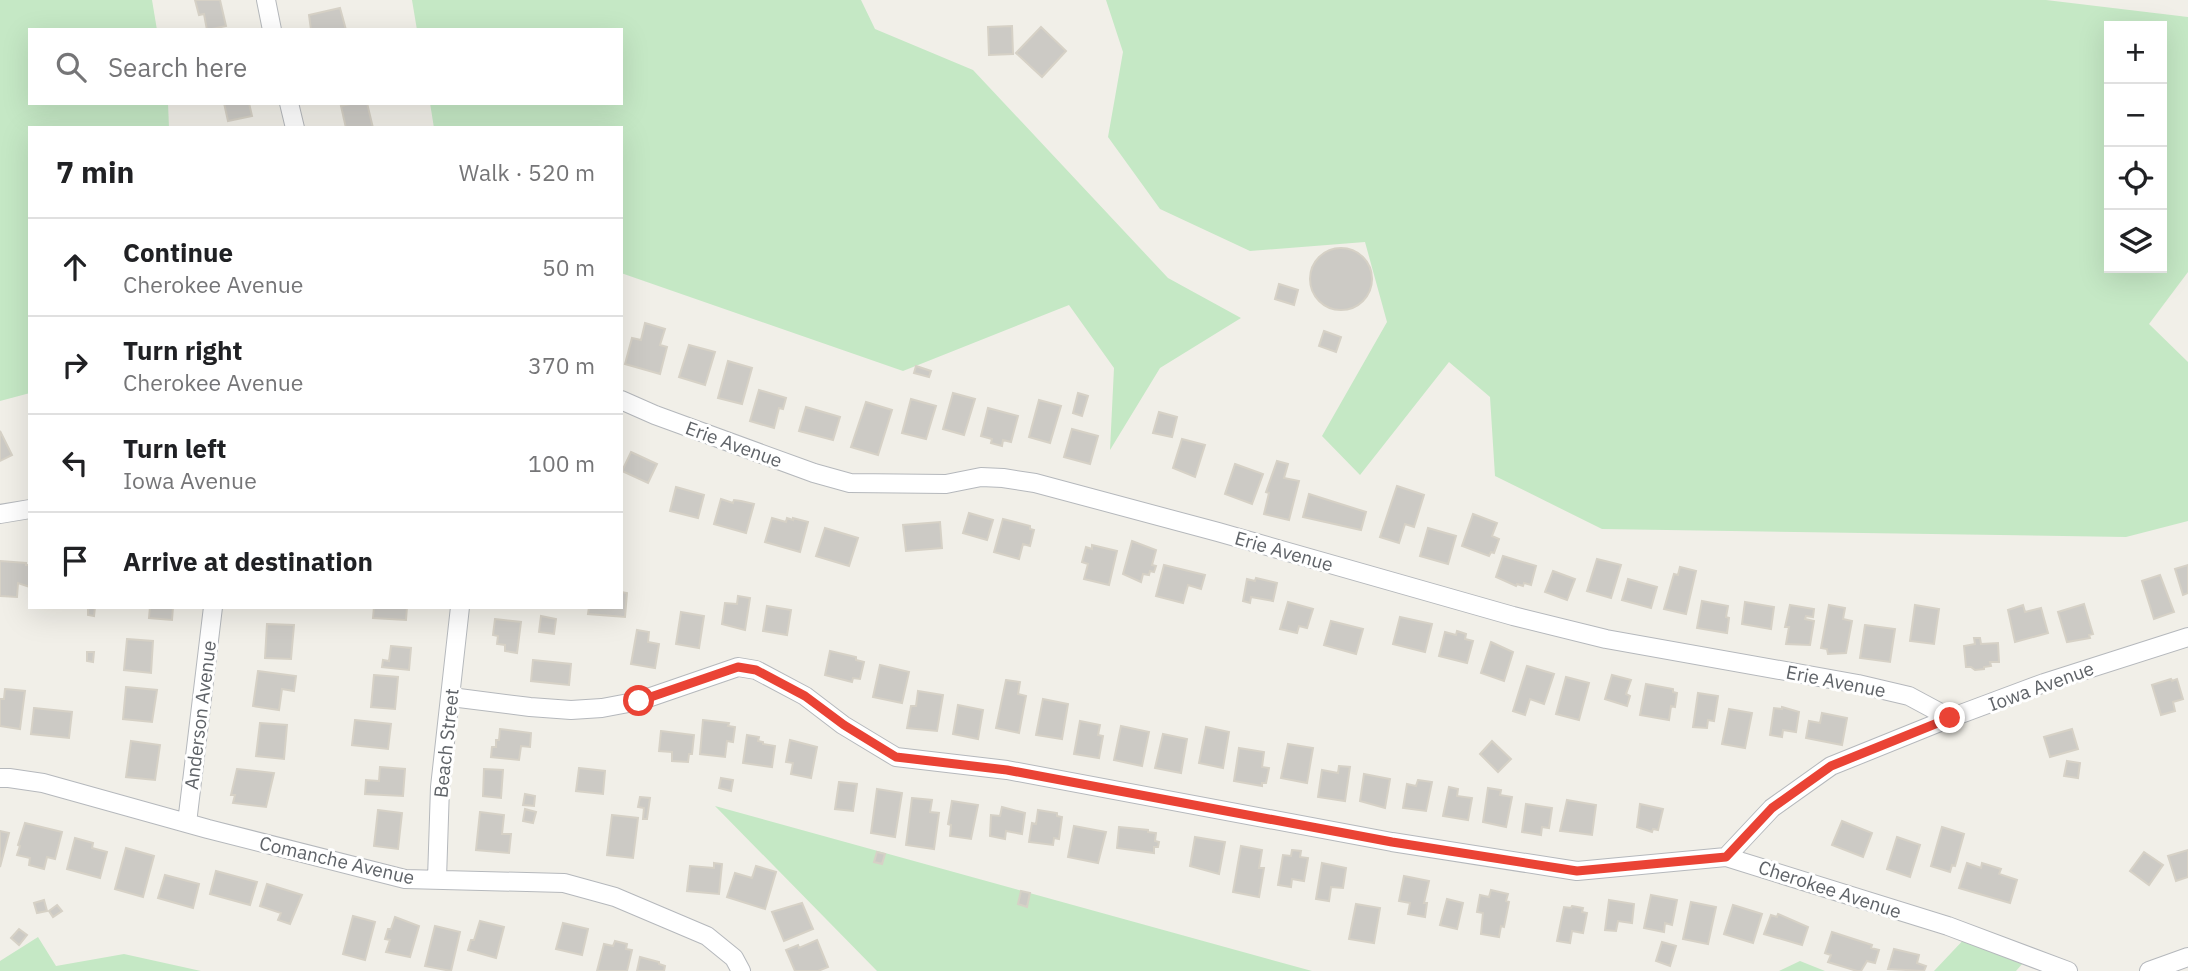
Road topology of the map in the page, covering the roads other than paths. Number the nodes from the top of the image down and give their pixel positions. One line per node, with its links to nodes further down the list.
1 (266, 0): 2 (street)
2 (272, 28)
3 (289, 105): 4 (street)
4 (295, 126)
5 (623, 401): 12 (street, Erie Avenue)
6 (28, 509): 7 (street)
7 (0, 514)
8 (213, 609): 14 (street, Anderson Avenue)
9 (460, 609): 11 (street, Beach Street)
10 (2188, 637): 12 (street, Iowa Avenue)
11 (451, 697): 15 (street, Cherokee Avenue); 16 (street, Beach Street)
12 (1950, 718): 15 (street, Iowa Avenue)
13 (0, 778): 14 (street, Comanche Avenue)
14 (187, 823): 16 (street, Comanche Avenue)
15 (1726, 857): 19 (street, Cherokee Avenue)
16 (437, 879): 18 (street, Comanche Avenue)
17 (2188, 957): 20 (street)
18 (741, 971)
19 (2068, 971)
20 (2149, 971)

